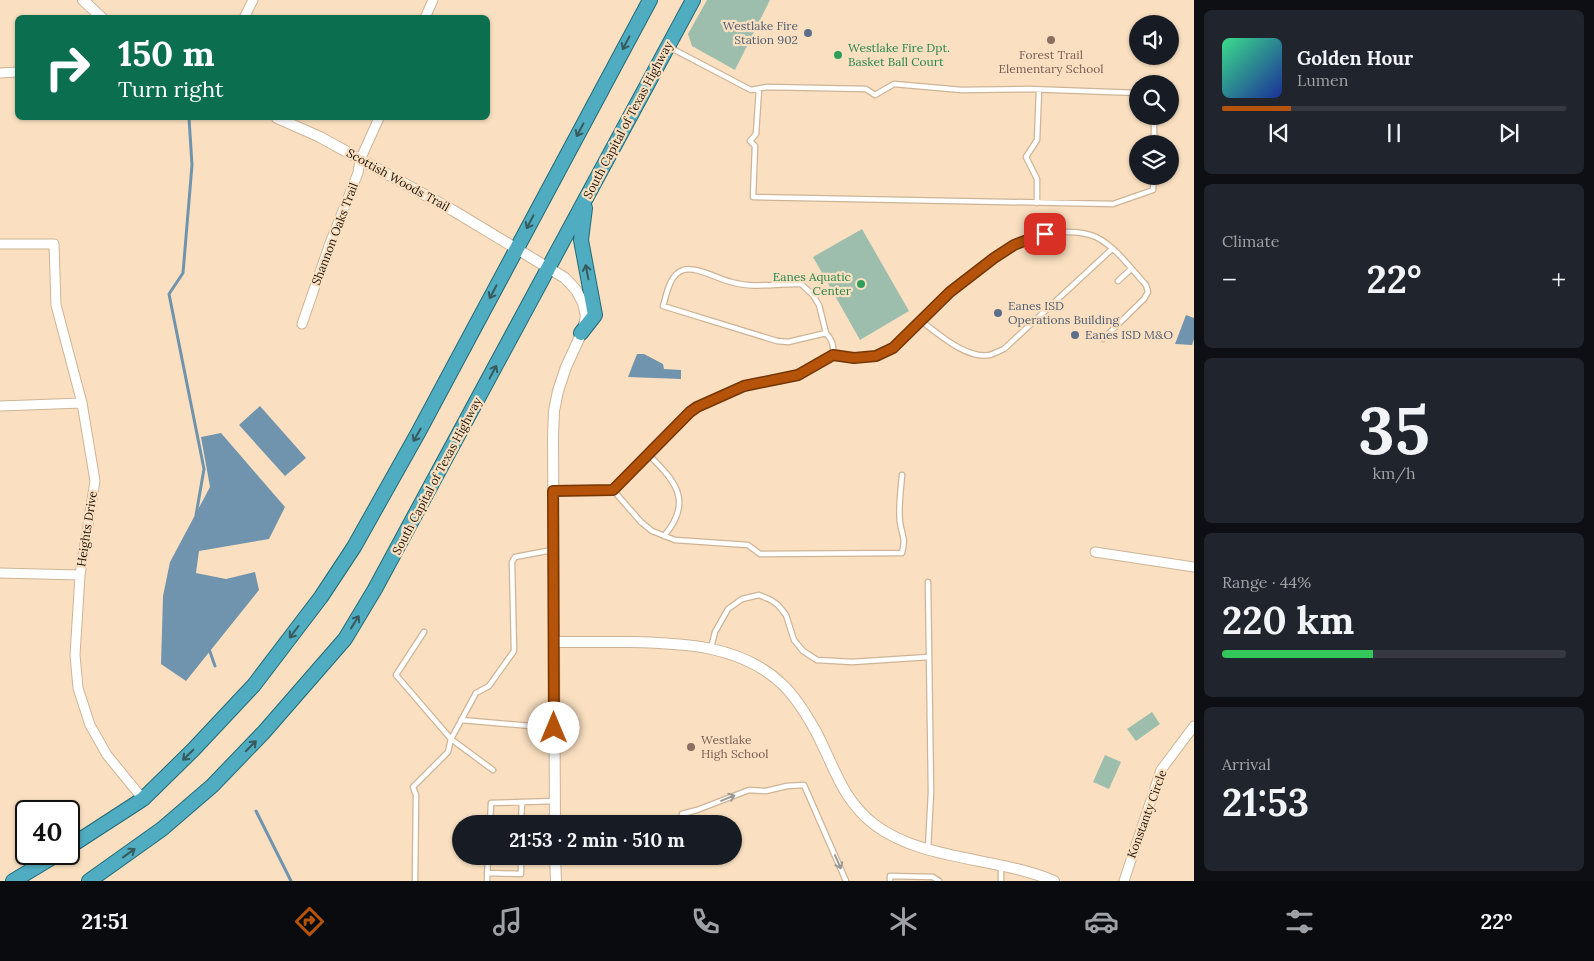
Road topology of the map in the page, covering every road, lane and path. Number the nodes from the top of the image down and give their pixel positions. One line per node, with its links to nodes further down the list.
1 (83, 0): 6 (street)
2 (253, 0): 7 (street)
3 (432, 0): 8 (street)
4 (650, 0): 22 (highway, one-way to 22)
5 (693, 0): 9 (highway, South Capital of Texas Highway)
6 (99, 15)
7 (246, 15)
8 (426, 15)
9 (668, 46): 12 (lane); 19 (highway, South Capital of Texas Highway)
10 (15, 72): 11 (street)
11 (0, 73)
12 (759, 89): 13 (lane); 20 (lane)
13 (1039, 90): 14 (lane); 20 (lane)
14 (1129, 93)
15 (282, 120): 17 (street, Scottish Woods Trail)
16 (379, 120): 17 (street, Shannon Oaks Trail)
17 (360, 160): 22 (street, Scottish Woods Trail); 28 (street, Shannon Oaks Trail)
18 (1154, 185): 20 (lane)
19 (586, 199): 24 (highway, South Capital of Texas Highway); 30 (highway, one-way to 19)
20 (1037, 203)
21 (0, 244): 33 (street, Heights Drive)
22 (516, 249): 24 (street, Scottish Woods Trail); 55 (highway, one-way to 55)
23 (1112, 249): 25 (lane); 27 (lane); 27 (lane)
24 (549, 268): 30 (street, Scottish Woods Trail); 71 (highway, South Capital of Texas Highway, one-way to 24)
25 (1131, 269): 26 (lane); 31 (lane)
26 (1118, 281)
27 (921, 321): 32 (lane)
28 (302, 324)
29 (826, 333): 29 (lane); 32 (lane)
30 (582, 334): 38 (street, Scottish Woods Trail)
31 (1103, 339)
32 (833, 355): 35 (lane)
33 (82, 403): 34 (street); 44 (street, Heights Drive)
34 (0, 406)
35 (648, 454): 37 (lane); 39 (lane)
36 (902, 475): 39 (lane)
37 (613, 490): 38 (lane); 39 (lane)
38 (553, 491): 40 (street, Scottish Woods Trail)
39 (664, 536)
40 (554, 549): 47 (street, Scottish Woods Trail); 50 (lane)
41 (1095, 552): 42 (street)
42 (1194, 567)
43 (0, 573): 44 (street)
44 (80, 575): 55 (street, Heights Drive)
45 (928, 582): 49 (lane)
46 (424, 632): 53 (lane)
47 (554, 642): 48 (street); 52 (street, Scottish Woods Trail)
48 (711, 648): 49 (lane); 63 (street)
49 (929, 656): 63 (lane)
50 (461, 720): 52 (lane); 53 (lane)
51 (1194, 726): 80 (street, Konstanty Circle)
52 (554, 728): 56 (street, Scottish Woods Trail)
53 (451, 739): 54 (lane); 72 (lane)
54 (493, 770)
55 (143, 799): 62 (highway)
56 (555, 801): 57 (lane); 61 (street, Scottish Woods Trail)
57 (522, 802): 59 (lane); 60 (lane)
58 (682, 814): 75 (lane, one-way to 75)
59 (490, 815)
60 (522, 815)
61 (555, 815)
62 (80, 840)
63 (928, 849): 68 (street)
64 (39, 865): 70 (highway)
65 (487, 865): 69 (lane)
66 (521, 865): 69 (lane)
67 (555, 865): 74 (street)
68 (1001, 865): 78 (lane); 79 (street)
69 (487, 873): 73 (lane)
70 (12, 881)
71 (89, 881)
72 (415, 881)
73 (487, 881)
74 (556, 881)
75 (846, 881)
76 (890, 881): 77 (lane)
77 (939, 881)
78 (1001, 881)
79 (1054, 881)
80 (1124, 881)

